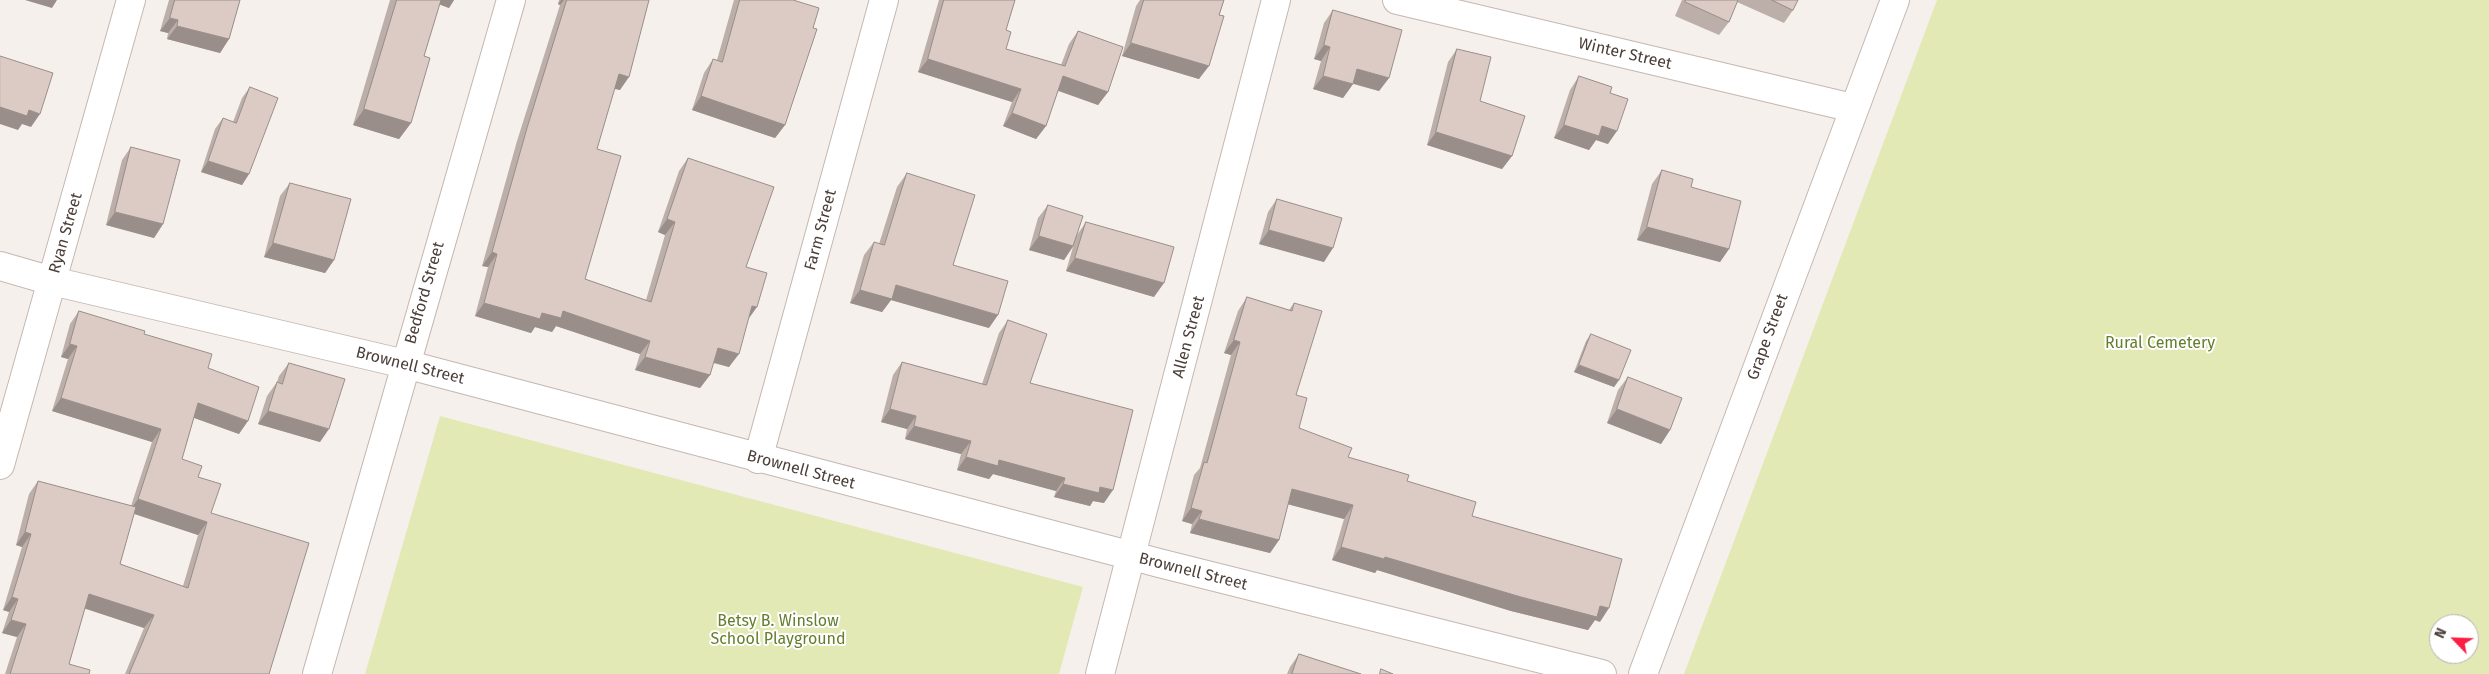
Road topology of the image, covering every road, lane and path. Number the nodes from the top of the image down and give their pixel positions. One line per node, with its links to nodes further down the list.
1 (131, 0): 9 (street, Ryan Street)
2 (512, 0): 10 (street, Bedford Street)
3 (884, 0): 11 (street, Farm Street)
4 (1276, 0): 13 (street, Allen Street)
5 (1397, 0): 7 (street, Winter Street)
6 (1895, 0): 7 (street, Grape Street)
7 (1854, 108): 17 (street, Grape Street)
8 (0, 266): 9 (street, Brownell Street)
9 (52, 281): 10 (street, Brownell Street); 12 (street, Ryan Street)
10 (405, 364): 11 (street, Brownell Street); 14 (street, Bedford Street)
11 (758, 459): 13 (street, Brownell Street)
12 (0, 465)
13 (1132, 556): 15 (street, Allen Street); 16 (street, Brownell Street)
14 (317, 674)
15 (1100, 674)
16 (1602, 674)
17 (1643, 674)

